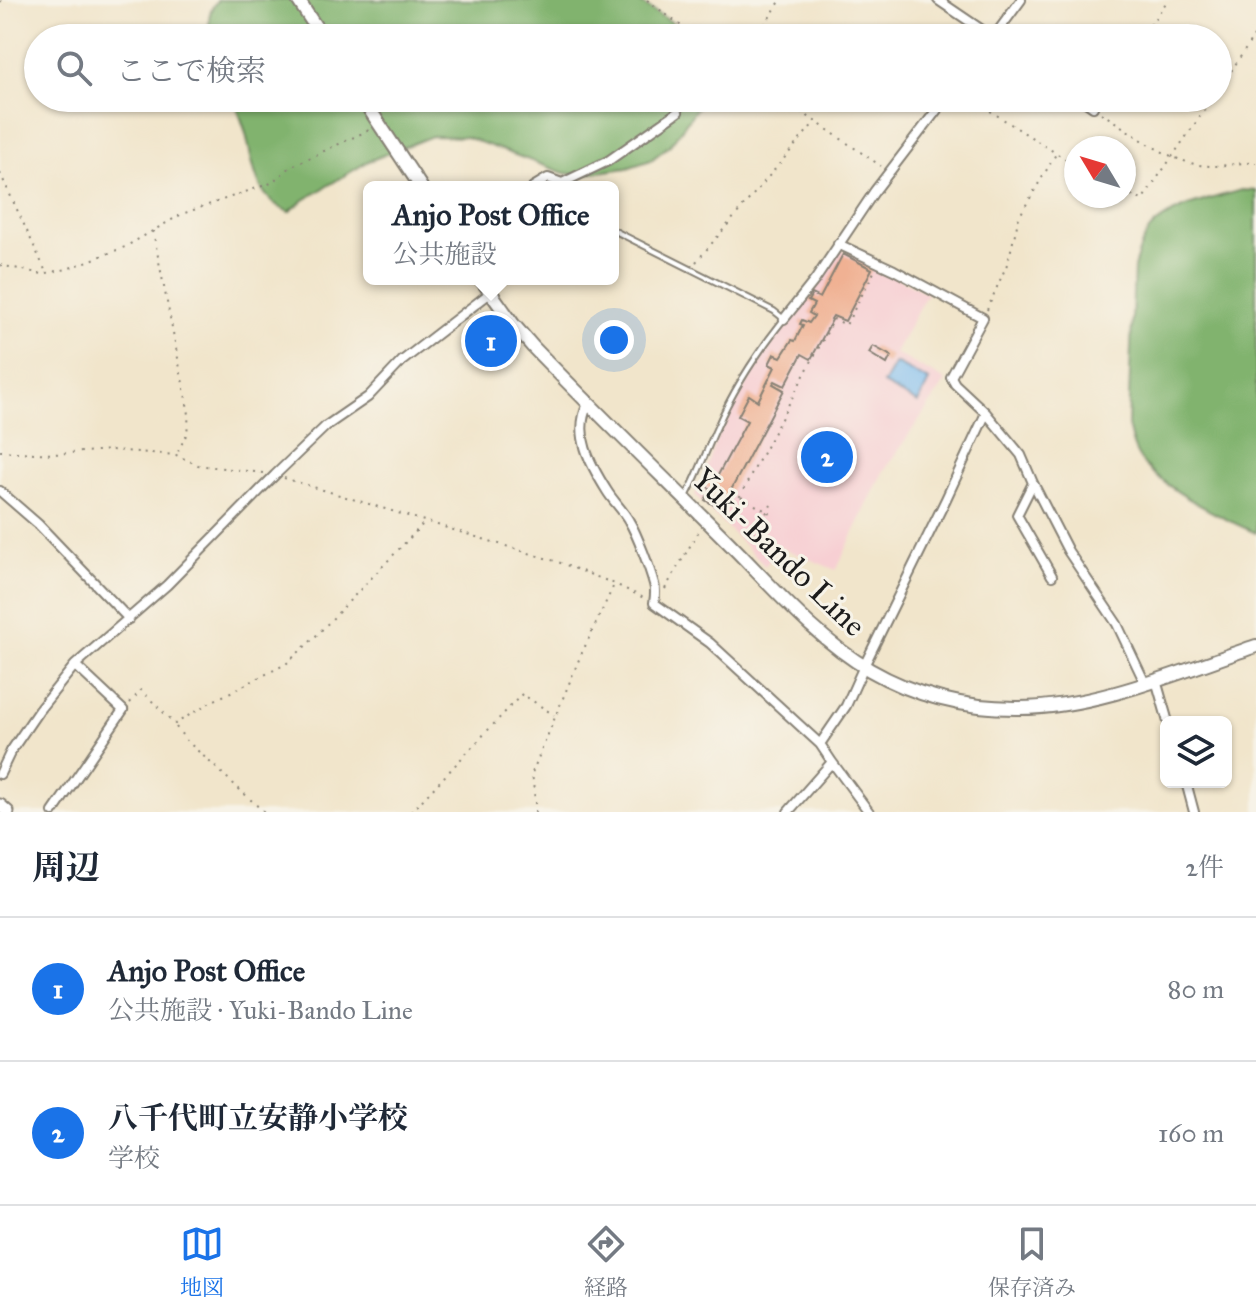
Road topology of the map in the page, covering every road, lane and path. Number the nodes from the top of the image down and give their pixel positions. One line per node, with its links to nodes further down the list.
1 (298, 0): 7 (main road)
2 (647, 0): 8 (path)
3 (781, 0): 9 (path)
4 (938, 0): 10 (street)
5 (1021, 0): 11 (street)
6 (1168, 0): 12 (path)
7 (314, 24)
8 (679, 24)
9 (765, 24)
10 (973, 24)
11 (1004, 24)
12 (1151, 24)
13 (1256, 33): 14 (path)
14 (1232, 70)
15 (371, 112): 23 (main road)
16 (678, 112): 31 (street)
17 (801, 112): 22 (path)
18 (935, 112): 28 (street)
19 (992, 112): 24 (path)
20 (1101, 112): 25 (path)
21 (1204, 112): 25 (path)
22 (815, 122): 28 (path); 37 (path)
23 (380, 125): 30 (main road); 33 (path)
24 (1056, 154): 26 (path); 42 (path)
25 (1173, 158): 27 (path); 32 (path)
26 (1064, 159)
27 (1256, 163)
28 (889, 172): 35 (street)
29 (0, 173): 39 (path)
30 (417, 181)
31 (571, 181)
32 (1136, 197)
33 (153, 231): 39 (path); 47 (path)
34 (619, 233): 37 (lane)
35 (838, 244): 42 (street); 43 (street)
36 (0, 265): 39 (path)
37 (690, 269): 43 (lane)
38 (874, 272): 51 (path)
39 (47, 273)
40 (485, 285): 41 (main road, Yuki-Bando Line)
41 (490, 293): 44 (main road, Yuki-Bando Line); 48 (street)
42 (983, 318): 45 (street)
43 (784, 319): 52 (lane)
44 (588, 404): 52 (main road, Yuki-Bando Line); 62 (street)
45 (986, 413): 49 (street); 66 (street)
46 (0, 451): 47 (path)
47 (177, 455): 48 (path)
48 (275, 475): 58 (path); 63 (street)
49 (1033, 483): 60 (street); 67 (street)
50 (0, 491): 63 (street)
51 (740, 496): 54 (path); 55 (path)
52 (684, 499): 57 (main road, Yuki-Bando Line)
53 (771, 505): 55 (path)
54 (732, 511)
55 (767, 512): 56 (path); 59 (path)
56 (775, 516)
57 (706, 520): 62 (path); 66 (main road, Yuki-Bando Line)
58 (425, 522): 61 (path); 71 (path)
59 (754, 534)
60 (1052, 576)
61 (615, 584): 62 (path); 69 (path)
62 (655, 603): 72 (street)
63 (129, 619): 65 (street)
64 (1256, 646): 67 (main road, Yuki-Bando Line)
65 (75, 665): 68 (street); 74 (street)
66 (864, 666): 67 (main road, Yuki-Bando Line); 72 (street)
67 (1151, 682): 70 (street)
68 (123, 710): 71 (path); 78 (street)
69 (555, 716): 80 (path); 81 (path)
70 (1165, 716)
71 (175, 724): 79 (path)
72 (820, 744): 73 (street)
73 (832, 762): 82 (street); 83 (street)
74 (0, 774)
75 (1188, 788): 84 (street)
76 (0, 805): 77 (street)
77 (8, 812)
78 (53, 812)
79 (264, 812)
80 (411, 812)
81 (535, 812)
82 (788, 812)
83 (869, 812)
84 (1194, 812)

